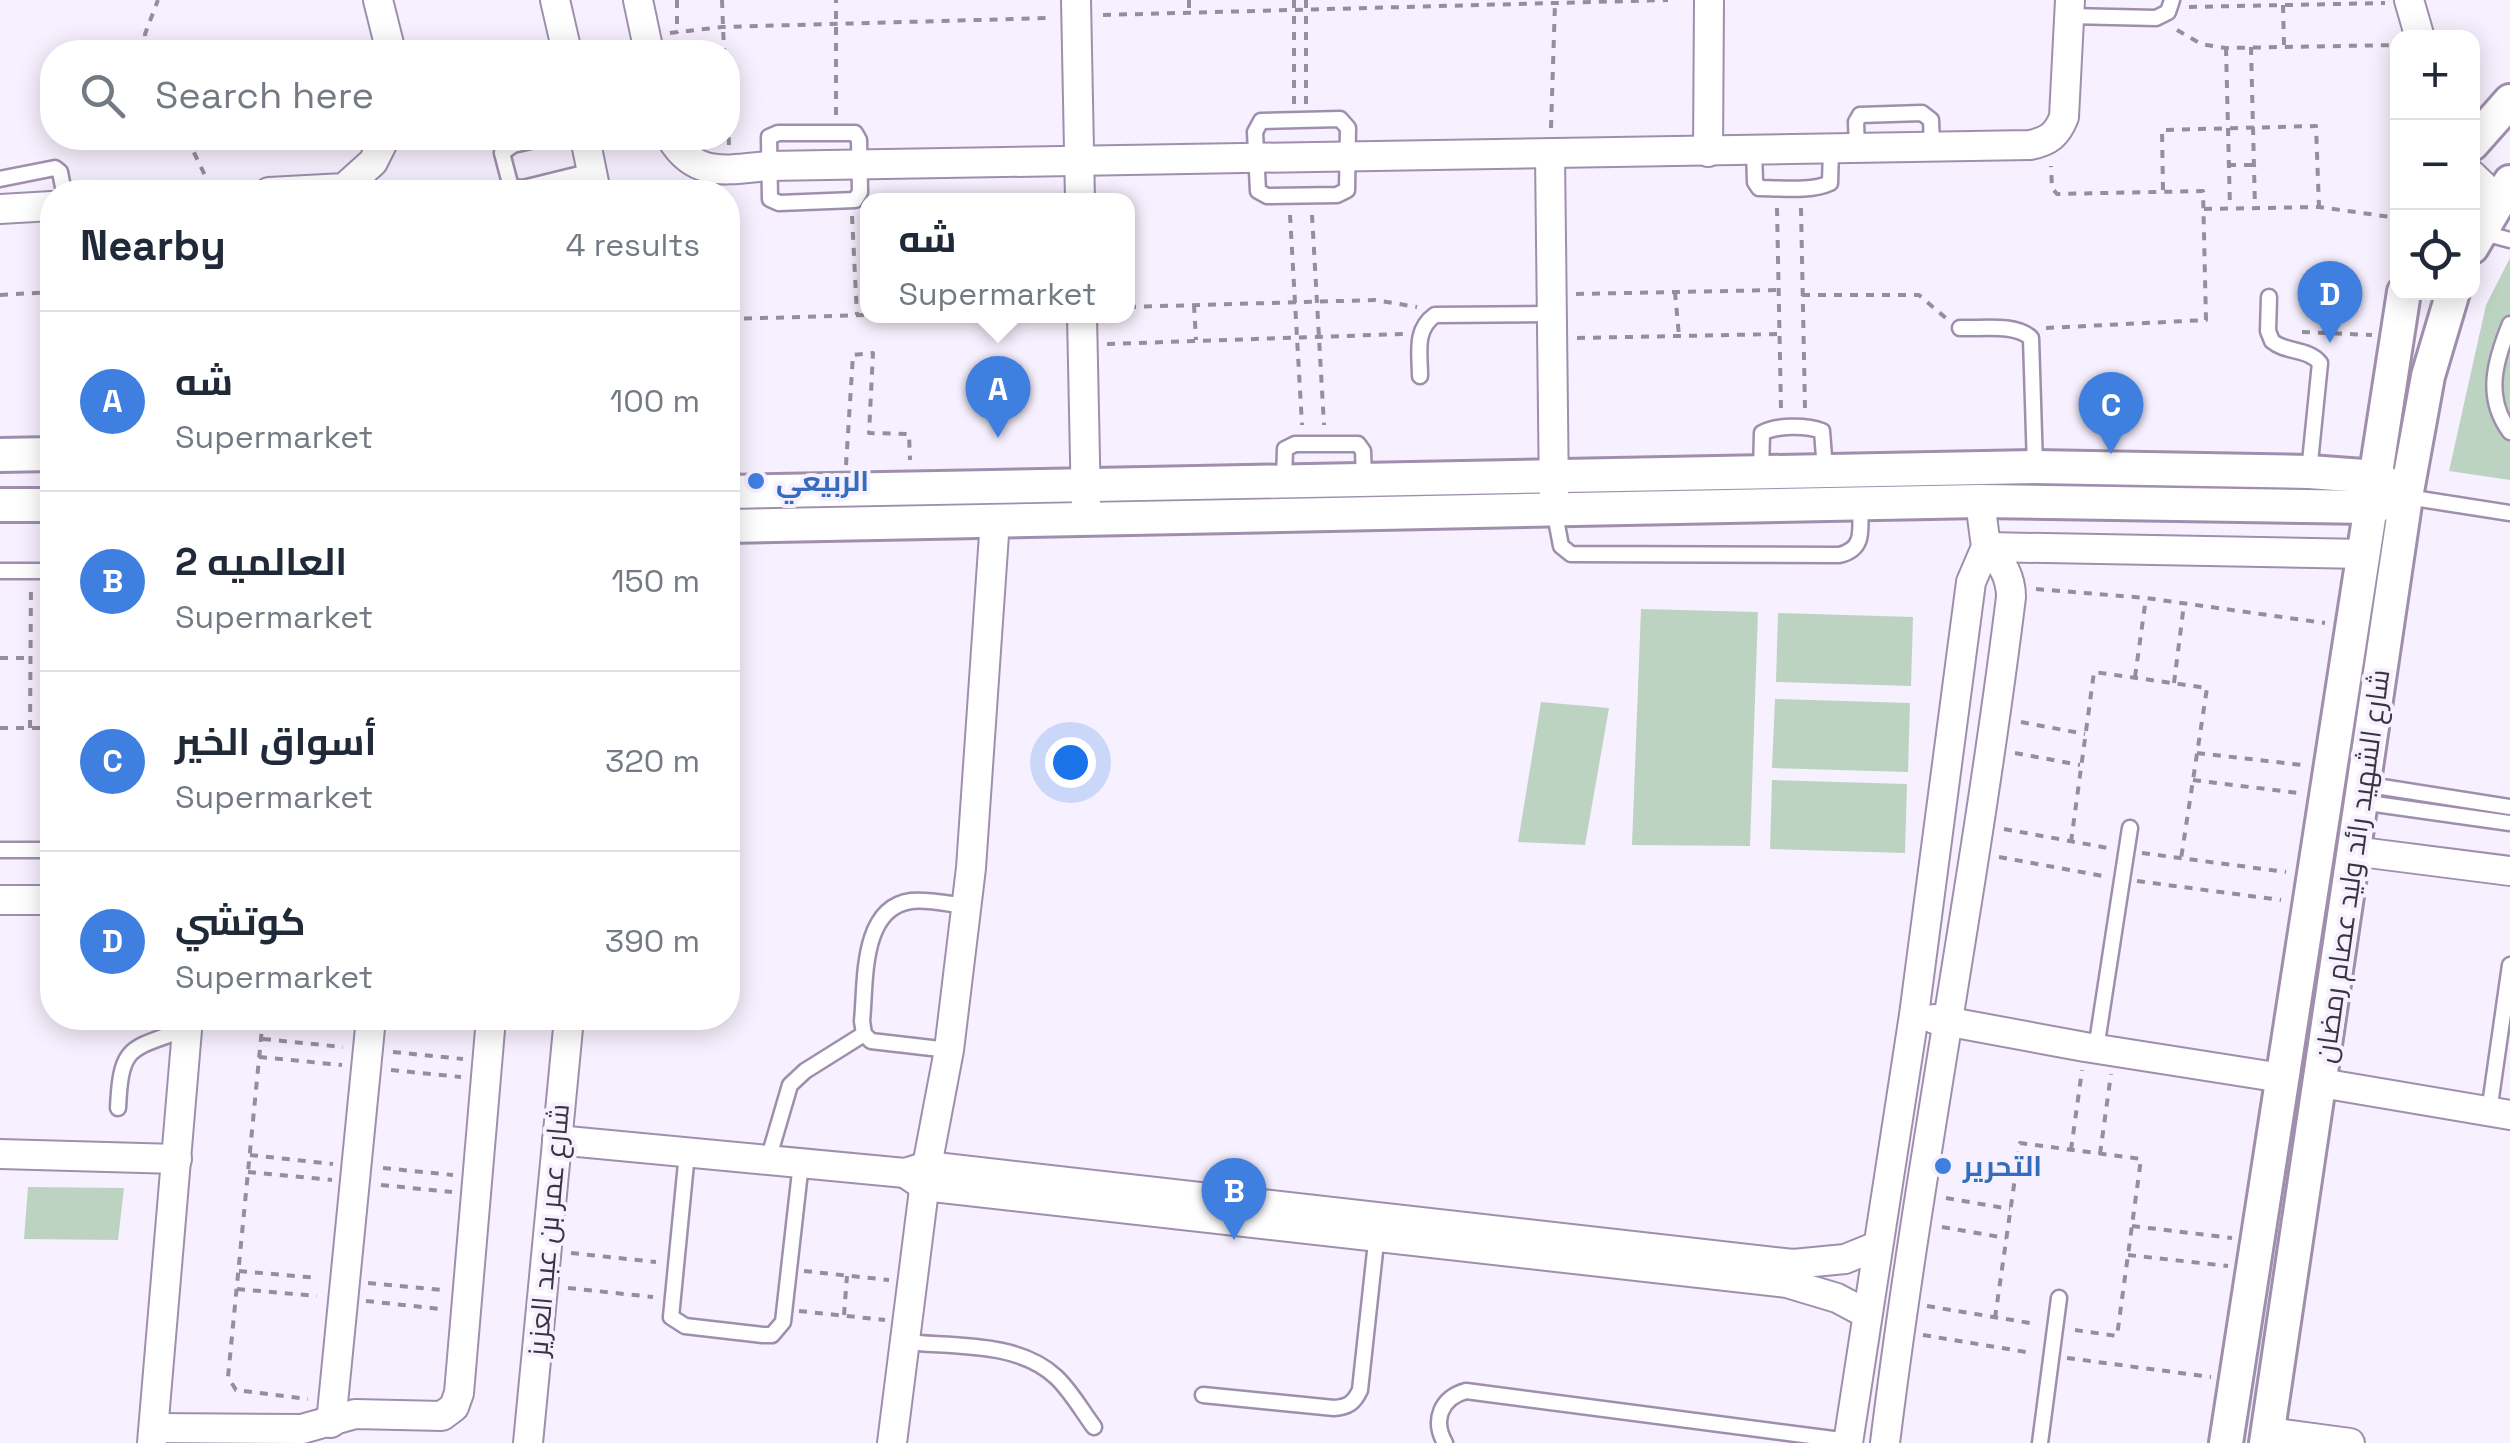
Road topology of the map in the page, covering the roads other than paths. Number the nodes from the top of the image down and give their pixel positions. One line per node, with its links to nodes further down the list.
1 (378, 0): 10 (street)
2 (555, 0): 11 (street)
3 (638, 0): 12 (street)
4 (1709, 0): 21 (street)
5 (2409, 2): 9 (street)
6 (2070, 8): 7 (lane); 15 (street)
7 (2169, 8)
8 (1076, 11): 25 (street)
9 (2418, 30)
10 (388, 40)
11 (563, 40)
12 (647, 40)
13 (2510, 101): 14 (street)
14 (2480, 135)
15 (1844, 149): 20 (street); 20 (lane)
16 (379, 150): 31 (street)
17 (506, 150): 32 (lane)
18 (587, 150): 33 (street)
19 (678, 150): 27 (street)
20 (1754, 151): 21 (street)
21 (1708, 152): 22 (street)
22 (1550, 154): 23 (street); 42 (street)
23 (1348, 157): 24 (street); 24 (lane); 24 (lane)
24 (1256, 158): 25 (street)
25 (1080, 162): 26 (street); 35 (street)
26 (860, 164): 27 (street); 27 (lane); 27 (lane)
27 (768, 166)
28 (0, 179): 30 (lane)
29 (2480, 179): 34 (street)
30 (62, 180)
31 (353, 180)
32 (508, 180)
33 (594, 180)
34 (2504, 191): 38 (street)
35 (1080, 193)
36 (40, 206): 37 (street)
37 (0, 207)
38 (2487, 240)
39 (2270, 297): 53 (lane)
40 (2403, 300): 59 (street, شارع الشهيد رائد وليد عصام رمضان)
41 (2450, 300): 60 (street, شارع الشهيد رائد وليد عصام رمضان)
42 (1552, 316): 46 (lane); 54 (street)
43 (1082, 323): 57 (street)
44 (2510, 324): 47 (lane)
45 (1960, 328): 50 (lane)
46 (1420, 376)
47 (2510, 432)
48 (0, 454): 49 (street)
49 (40, 454)
50 (2035, 468): 51 (street); 53 (street); 62 (street)
51 (1825, 470): 52 (street); 52 (lane)
52 (1762, 472): 54 (street)
53 (2308, 472): 59 (street)
54 (1554, 476): 55 (street); 66 (street)
55 (1364, 479): 56 (street); 56 (lane)
56 (1284, 481): 57 (street)
57 (1086, 485): 58 (street); 68 (street)
58 (740, 492)
59 (2374, 492): 60 (street); 62 (street); 72 (street, شارع الشهيد رائد وليد عصام رمضان)
60 (2406, 497): 67 (lane); 75 (street, شارع الشهيد رائد وليد عصام رمضان)
61 (1980, 501): 62 (street); 63 (street); 71 (street)
62 (2035, 501)
63 (1860, 504): 66 (street); 66 (lane)
64 (0, 505): 65 (street)
65 (40, 505)
66 (1554, 510): 68 (street)
67 (2510, 513)
68 (1086, 519): 69 (street)
69 (995, 520): 70 (street); 85 (street)
70 (740, 526)
71 (1986, 547): 72 (street); 87 (street); 88 (street)
72 (2365, 554): 97 (street, شارع الشهيد رائد وليد عصام رمضان)
73 (0, 571): 74 (lane)
74 (40, 572)
75 (2362, 793): 76 (lane); 77 (lane); 81 (street, شارع الشهيد رائد وليد عصام رمضان)
76 (2510, 808)
77 (2510, 823)
78 (2130, 828): 95 (lane)
79 (0, 850): 80 (lane)
80 (40, 850)
81 (2353, 851): 82 (street); 98 (street, شارع الشهيد رائد وليد عصام رمضان)
82 (2510, 871)
83 (0, 900): 84 (street)
84 (40, 900)
85 (966, 906): 94 (lane); 96 (street)
86 (2510, 966): 100 (lane)
87 (1914, 1015): 88 (street); 109 (street)
88 (1948, 1022): 95 (street); 122 (street)
89 (174, 1030): 99 (lane)
90 (187, 1030): 104 (street)
91 (369, 1030): 114 (street)
92 (490, 1030): 114 (street)
93 (567, 1030): 101 (street, شارع عمر بن عبد العزيز)
94 (864, 1034): 96 (lane); 105 (lane)
95 (2098, 1049): 97 (street)
96 (950, 1050): 107 (street)
97 (2282, 1078): 124 (street, شارع الشهيد رائد وليد عصام رمضان)
98 (2321, 1083): 100 (street); 117 (street, شارع الشهيد رائد وليد عصام رمضان)
99 (118, 1108)
100 (2499, 1114)
101 (557, 1140): 102 (street); 119 (street, شارع عمر بن عبد العزيز)
102 (687, 1153): 105 (street); 106 (lane)
103 (0, 1154): 104 (street)
104 (177, 1159): 116 (street)
105 (768, 1160): 106 (street)
106 (802, 1163): 107 (street)
107 (919, 1175): 108 (street); 112 (street)
108 (1378, 1227): 109 (street); 111 (street); 113 (lane)
109 (1878, 1246): 111 (street)
110 (2059, 1298): 123 (lane)
111 (1867, 1314): 118 (street)
112 (906, 1332): 115 (lane); 120 (street)
113 (1203, 1395)
114 (332, 1412): 116 (street)
115 (1094, 1427)
116 (153, 1435)
117 (2267, 1438): 125 (street)
118 (1849, 1442): 121 (lane)
119 (528, 1443)
120 (892, 1443)
121 (1444, 1443)
122 (1885, 1443)
123 (2040, 1443)
124 (2226, 1443)
125 (2350, 1443)

